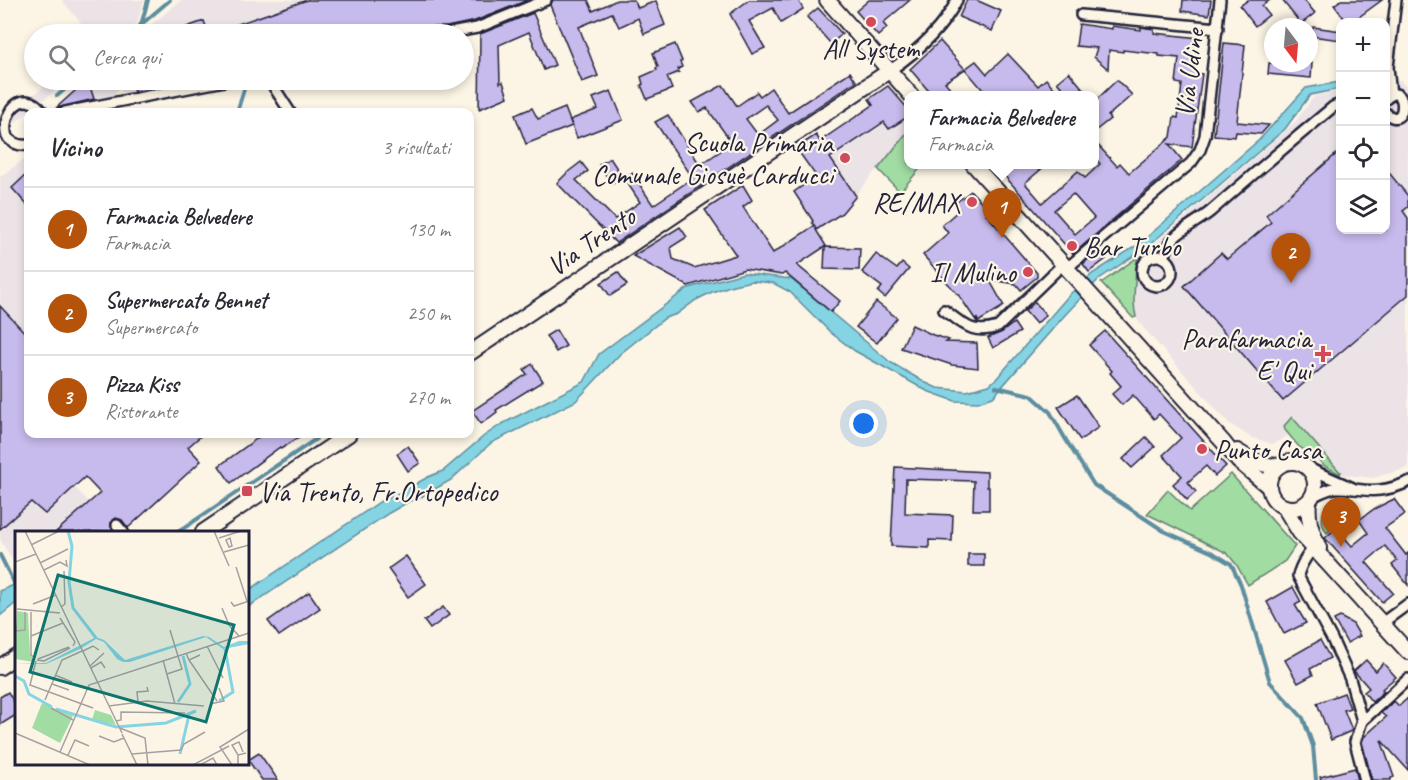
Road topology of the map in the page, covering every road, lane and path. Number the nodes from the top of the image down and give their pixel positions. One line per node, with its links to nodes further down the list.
1 (546, 0): 8 (street)
2 (827, 0): 9 (main road)
3 (957, 0): 9 (street)
4 (1220, 0): 7 (street, Via Udine)
5 (1396, 0): 10 (street)
6 (1081, 15): 7 (street)
7 (1218, 28): 24 (street, Via Udine)
8 (474, 29)
9 (890, 71): 13 (main road); 26 (main road, Via Trento)
10 (1389, 72)
11 (178, 90): 17 (street)
12 (276, 90): 18 (street)
13 (907, 91)
14 (1390, 97): 19 (street)
15 (1336, 106): 23 (street)
16 (40, 108): 21 (street)
17 (86, 108)
18 (287, 108)
19 (1407, 110): 20 (street)
20 (1390, 116)
21 (24, 145)
22 (977, 169): 24 (main road)
23 (1164, 258)
24 (1065, 266): 25 (street); 28 (main road)
25 (944, 310)
26 (474, 350)
27 (343, 438): 36 (main road)
28 (1224, 442): 29 (main road); 32 (main road)
29 (1279, 466): 30 (main road); 32 (main road)
30 (1308, 468): 33 (street); 34 (main road)
31 (1408, 482): 33 (street)
32 (1269, 487): 35 (main road)
33 (1355, 489): 34 (street)
34 (1311, 499): 35 (main road); 37 (main road)
35 (1284, 507): 37 (main road)
36 (204, 531)
37 (1318, 550): 39 (main road); 44 (street)
38 (1408, 604): 39 (street)
39 (1382, 623): 40 (main road)
40 (1408, 652)
41 (15, 657): 42 (main road)
42 (0, 667)
43 (1408, 680): 44 (street)
44 (1362, 721): 45 (street)
45 (1365, 780)

